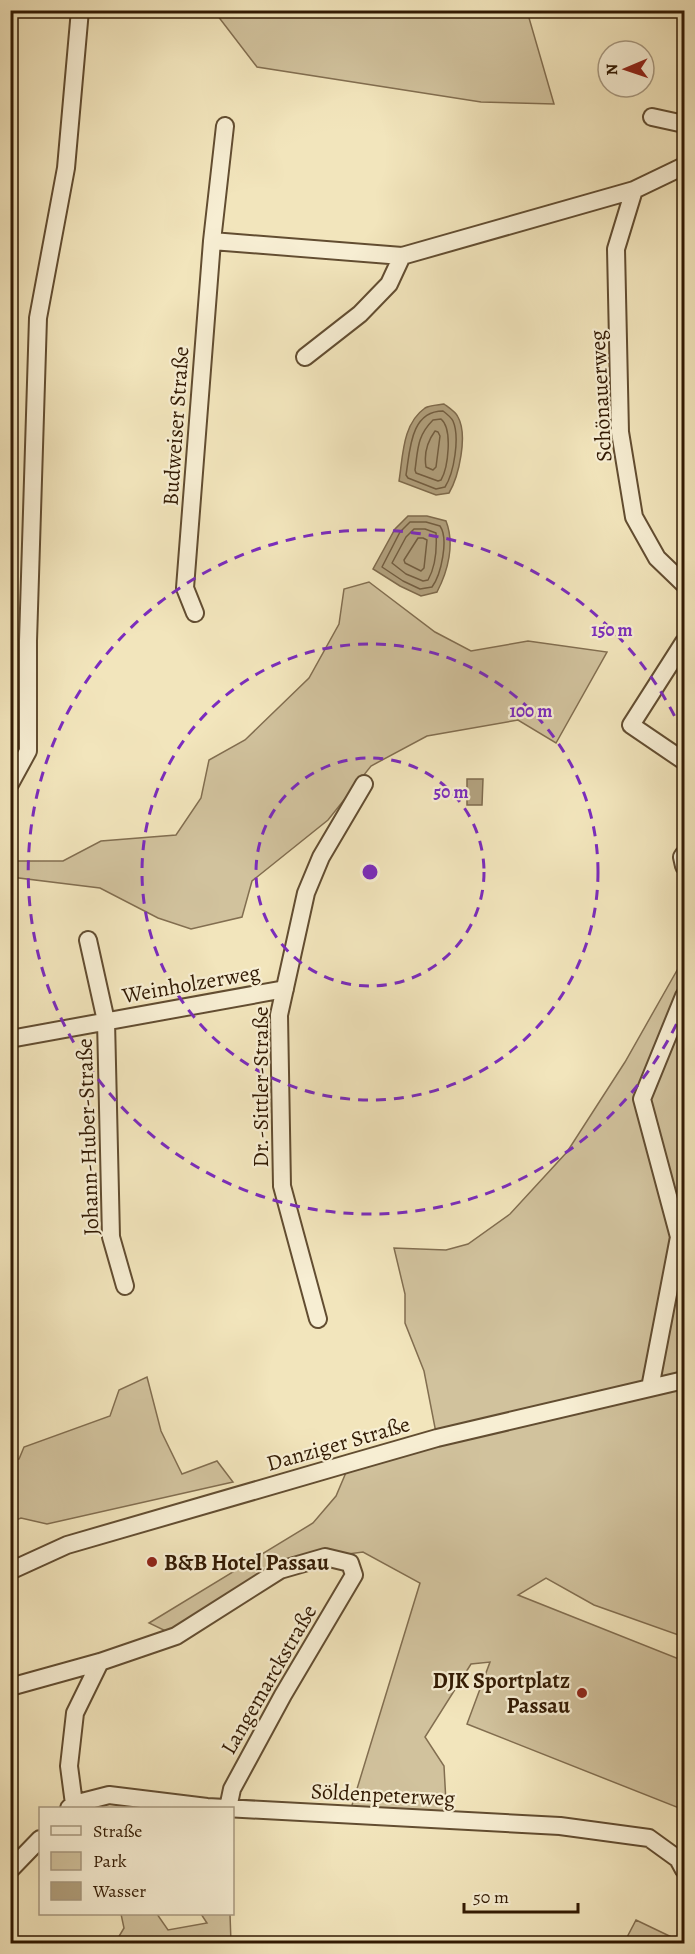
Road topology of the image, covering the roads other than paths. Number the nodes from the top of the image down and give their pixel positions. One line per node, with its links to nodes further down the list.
1 (80, 10): 14 (street)
2 (652, 117): 3 (street)
3 (684, 124)
4 (225, 126): 7 (street, Budweiser Straße)
5 (684, 166): 6 (street)
6 (634, 190): 8 (street); 10 (street, Schönauerweg)
7 (212, 241): 8 (street); 11 (street, Budweiser Straße)
8 (402, 256): 9 (street)
9 (305, 357)
10 (684, 584)
11 (195, 613)
12 (684, 642): 13 (street)
13 (684, 760)
14 (10, 784)
15 (364, 784): 19 (street, Dr.-Sittler-Straße)
16 (684, 854): 17 (street)
17 (684, 866)
18 (88, 940): 21 (street, Weinholzerweg)
19 (285, 989): 21 (street, Weinholzerweg); 24 (street, Dr.-Sittler-Straße)
20 (684, 996): 26 (street)
21 (106, 1021): 22 (street, Weinholzerweg); 23 (street, Johann-Huber-Straße)
22 (10, 1039)
23 (125, 1286)
24 (318, 1319)
25 (684, 1380): 26 (street, Danziger Straße)
26 (650, 1388): 27 (street, Danziger Straße)
27 (10, 1571)
28 (100, 1662): 29 (street, Langemarckstraße); 30 (street); 32 (street, Langemarckstraße)
29 (10, 1687)
30 (72, 1806): 31 (street, Söldenpeterweg)
31 (219, 1807)
32 (228, 1807)
33 (234, 1808): 36 (street, Söldenpeterweg)
34 (39, 1840): 35 (street)
35 (10, 1870)
36 (684, 1870)

